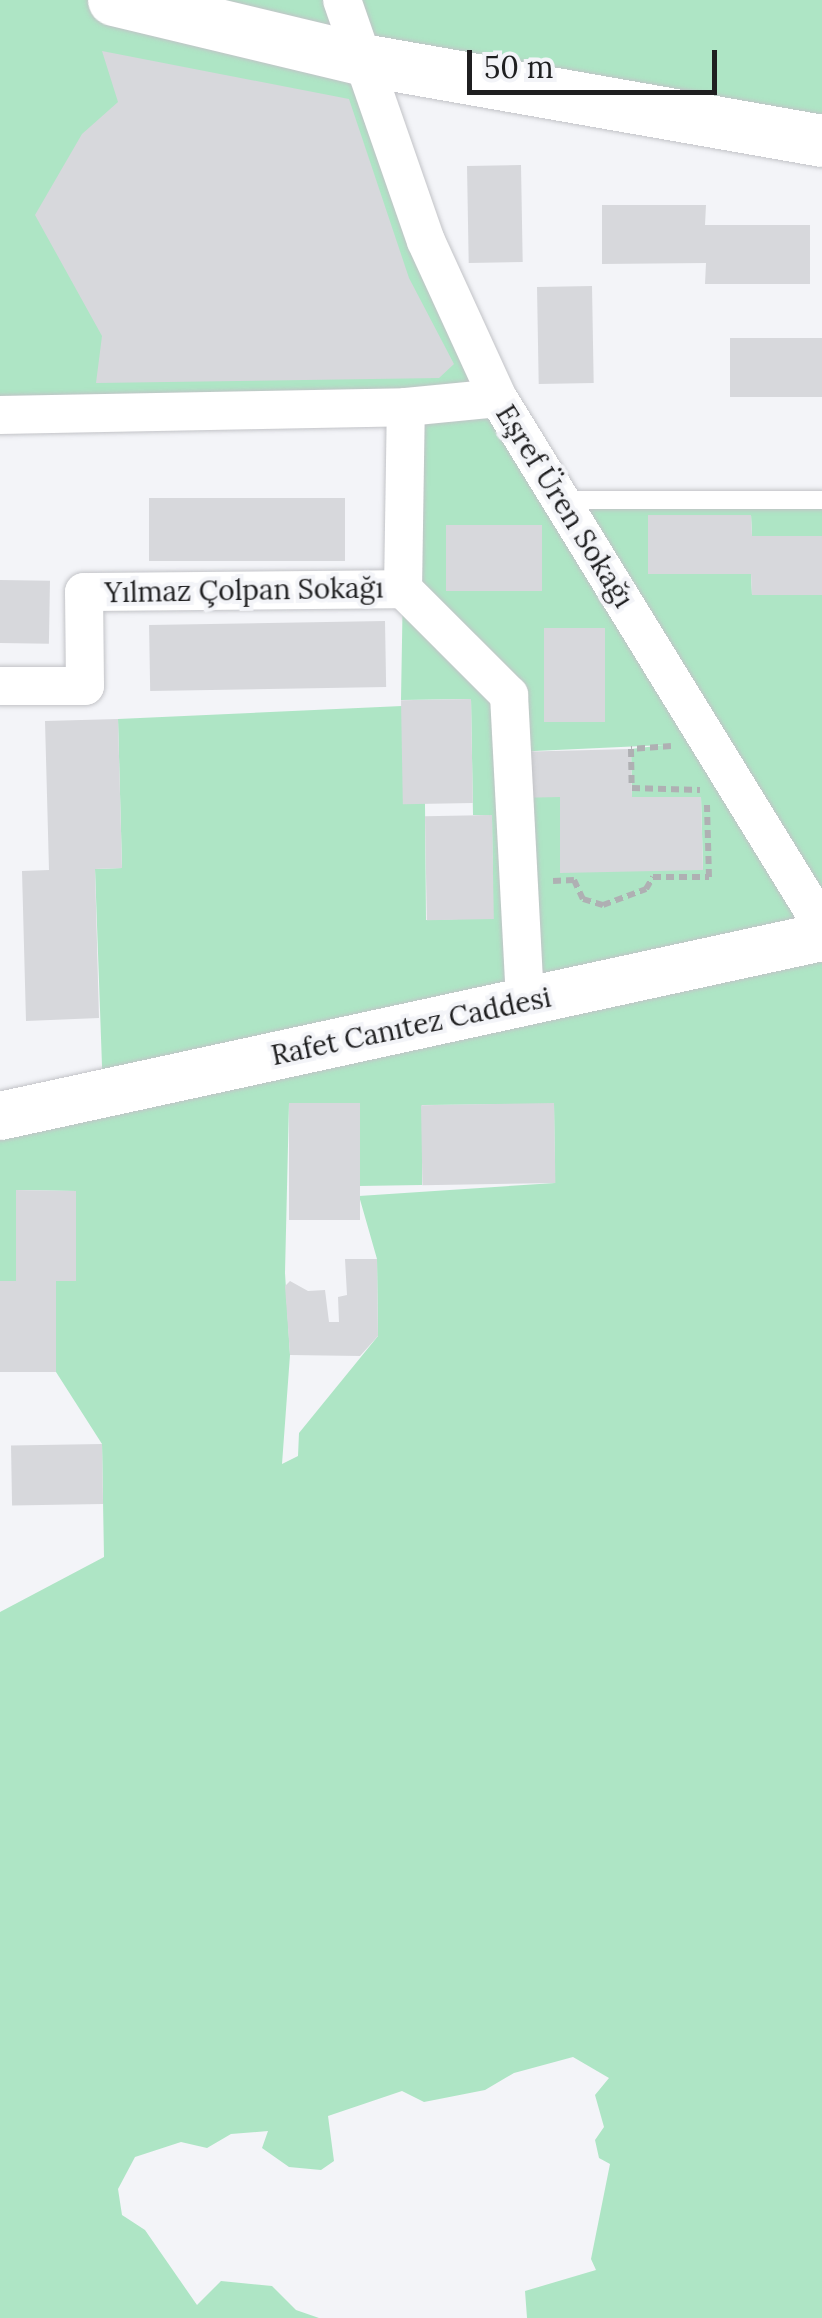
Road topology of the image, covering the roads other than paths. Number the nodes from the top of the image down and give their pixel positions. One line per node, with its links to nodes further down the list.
1 (114, 0): 3 (main road)
2 (342, 0): 3 (street, Eşref Üren Sokağı)
3 (363, 60): 4 (main road); 5 (street, Eşref Üren Sokağı)
4 (822, 142)
5 (498, 398): 6 (street); 8 (street, Eşref Üren Sokağı)
6 (406, 407): 7 (street); 10 (street, Yılmaz Çolpan Sokağı)
7 (0, 414)
8 (560, 500): 9 (lane); 12 (street, Eşref Üren Sokağı)
9 (822, 500)
10 (403, 589): 11 (street, Yılmaz Çolpan Sokağı); 14 (street, Yılmaz Çolpan Sokağı)
11 (0, 686)
12 (822, 925)
13 (822, 937): 14 (street, Rafet Canıtez Caddesi)
14 (525, 1000): 15 (street, Rafet Canıtez Caddesi)
15 (0, 1116)

